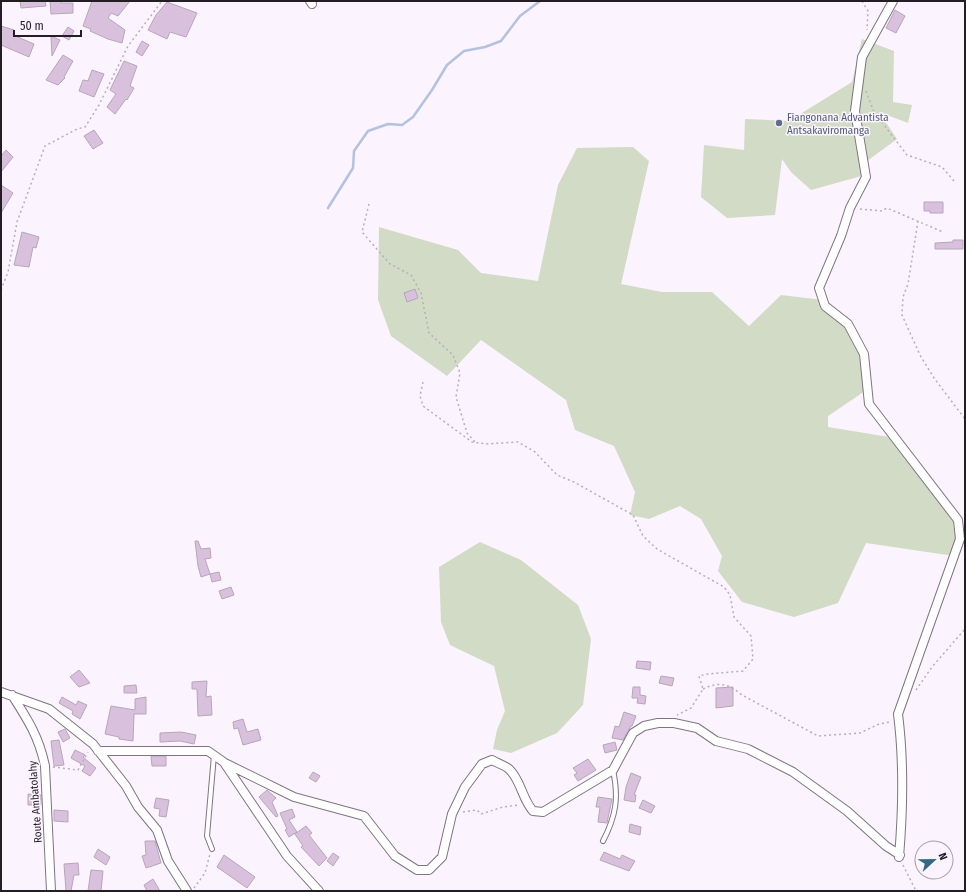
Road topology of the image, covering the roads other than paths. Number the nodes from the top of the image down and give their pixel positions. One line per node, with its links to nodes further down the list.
1 (893, 1): 7 (street)
2 (1, 692): 3 (street)
3 (12, 695): 4 (street); 10 (street, Route Ambatolahy)
4 (98, 751): 5 (street); 11 (street)
5 (214, 755): 6 (street); 9 (lane)
6 (225, 763): 7 (street); 12 (street)
7 (613, 770): 8 (lane)
8 (603, 841)
9 (212, 849)
10 (51, 891)
11 (187, 891)
12 (319, 891)

